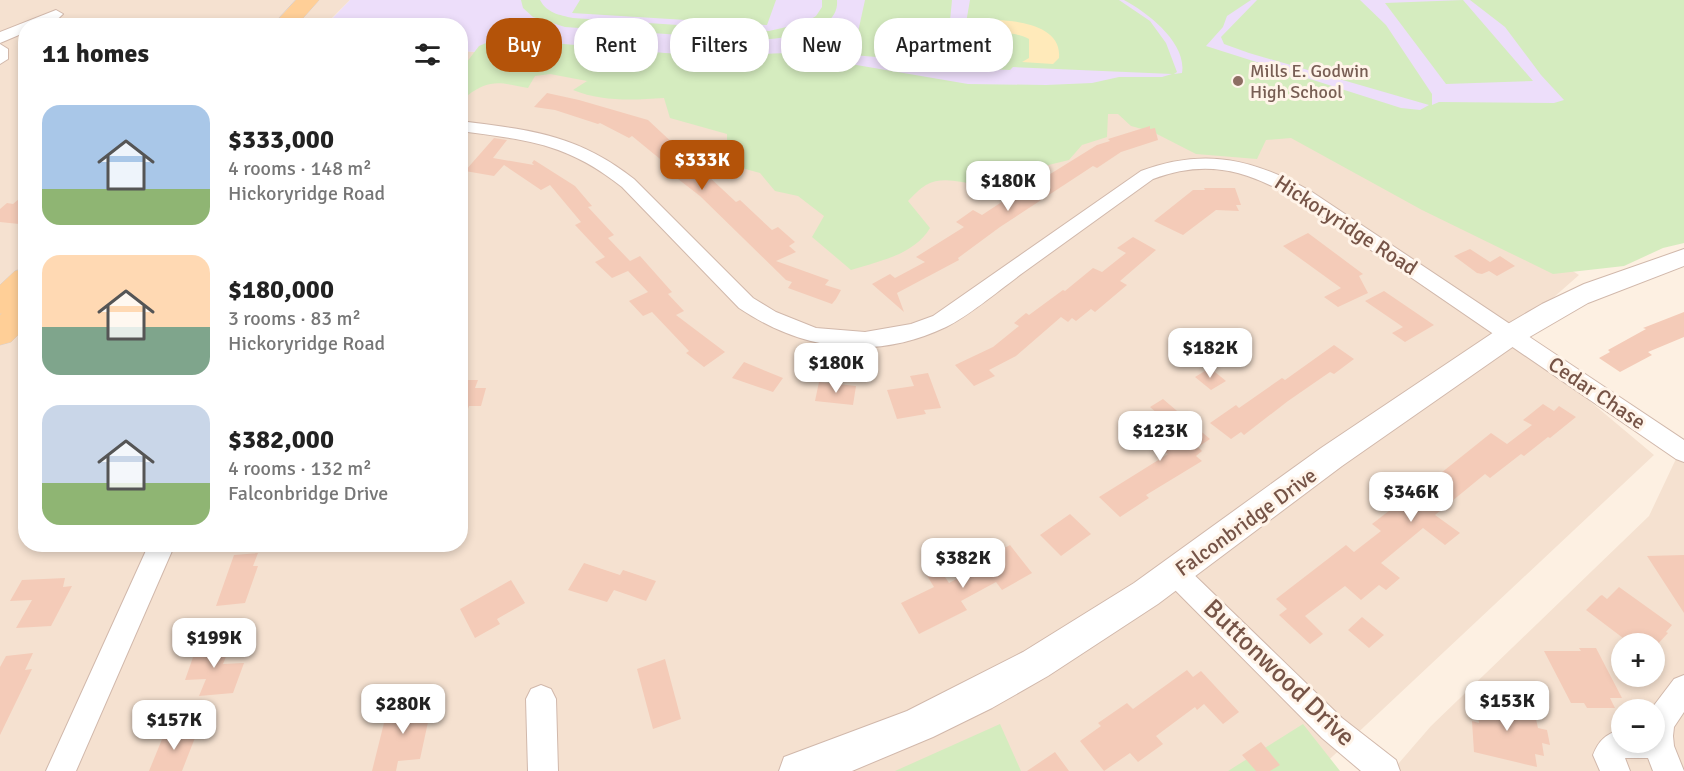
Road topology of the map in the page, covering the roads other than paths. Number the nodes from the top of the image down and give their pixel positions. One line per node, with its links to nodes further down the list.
1 (308, 0): 5 (main road)
2 (329, 0): 6 (main road)
3 (56, 14): 4 (street)
4 (46, 18)
5 (291, 18)
6 (312, 18)
7 (18, 30): 8 (street)
8 (0, 38)
9 (0, 49): 10 (street)
10 (0, 59)
11 (468, 127): 17 (street, Hickoryridge Road)
12 (1684, 257): 17 (street, Falconbridge Drive)
13 (18, 286): 14 (main road)
14 (0, 303)
15 (18, 316): 16 (main road)
16 (0, 334)
17 (1511, 335): 18 (street, Cedar Chase); 20 (street, Falconbridge Drive)
18 (1684, 452)
19 (158, 552): 24 (street)
20 (1175, 573): 26 (street, Falconbridge Drive); 27 (street, Buttonwood Drive)
21 (1684, 689): 23 (street)
22 (541, 699): 25 (street)
23 (1664, 758): 28 (street)
24 (62, 771)
25 (543, 771)
26 (798, 771)
27 (1384, 771)
28 (1615, 771)

